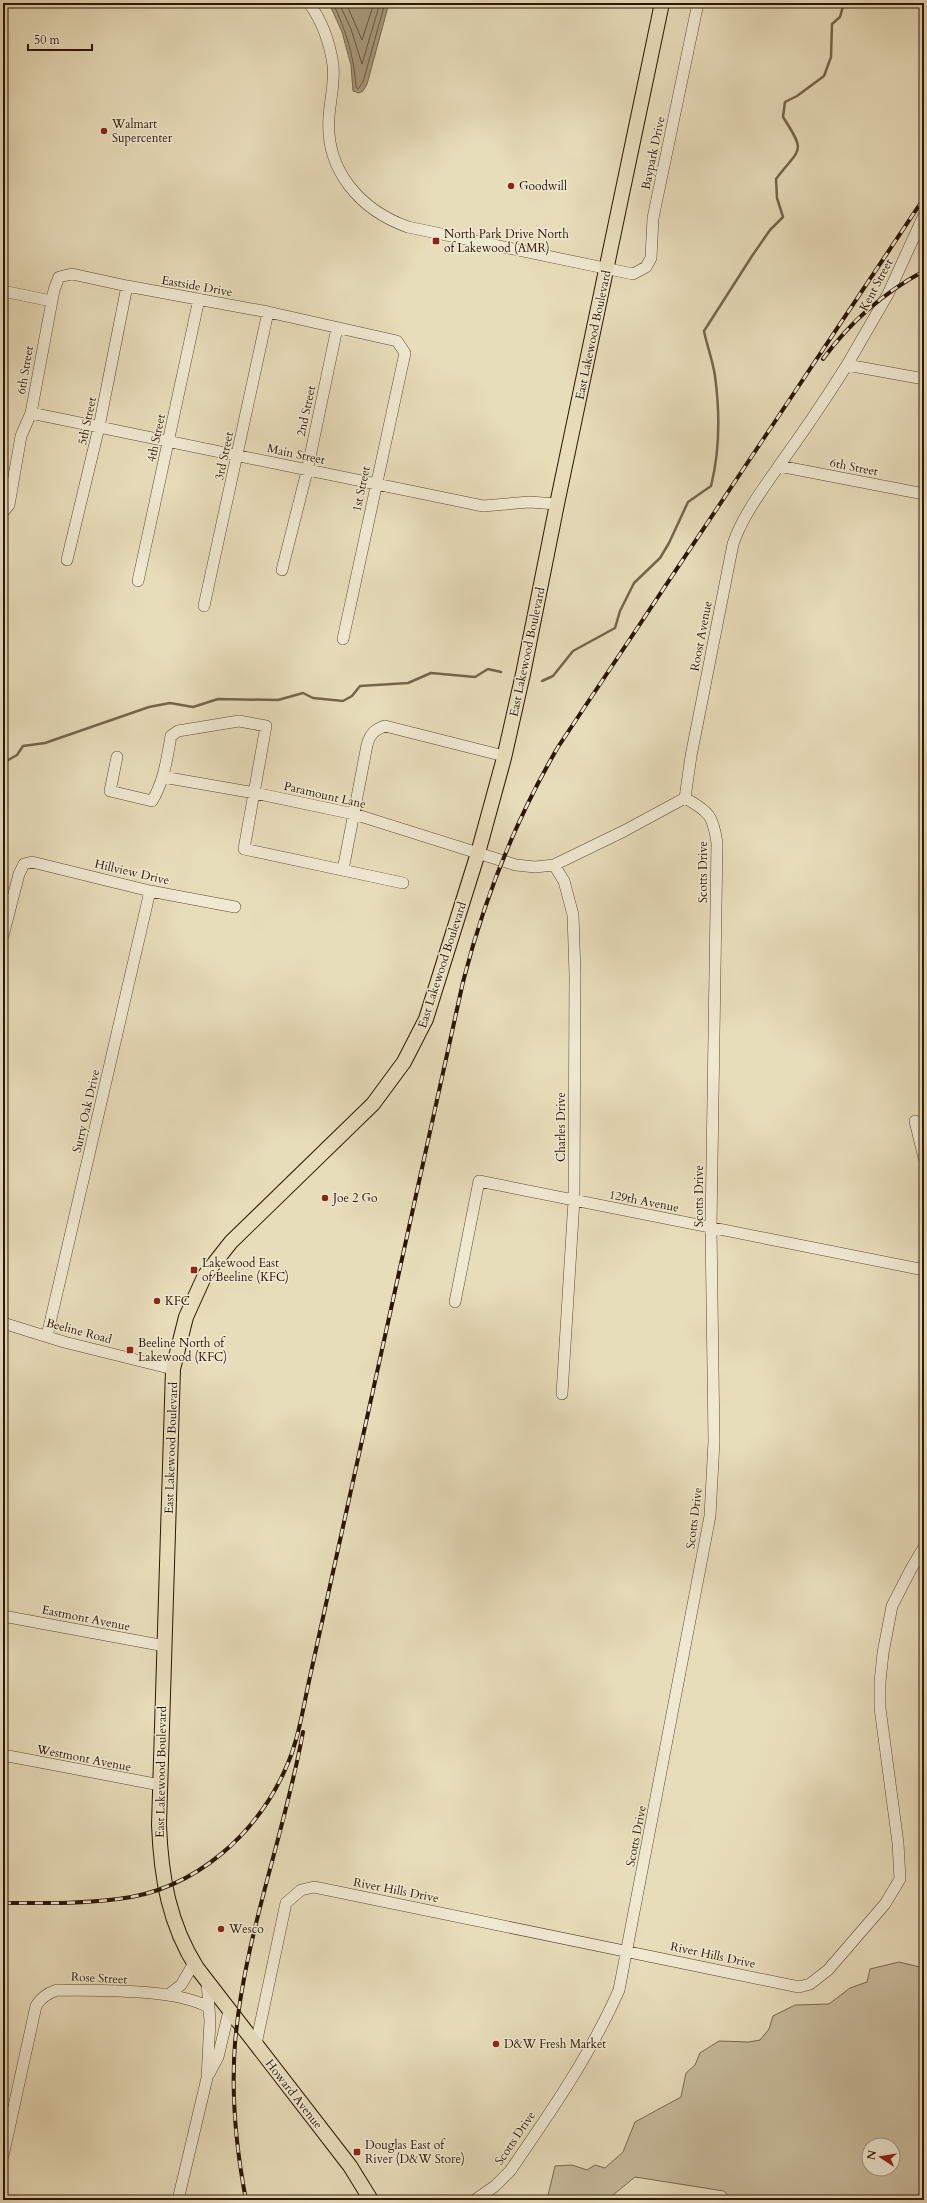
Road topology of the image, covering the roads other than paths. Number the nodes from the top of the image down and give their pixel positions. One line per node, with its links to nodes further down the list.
1 (309, 3): 5 (street, Baypark Drive)
2 (662, 3): 5 (main road, East Lakewood Boulevard)
3 (698, 3): 5 (street, Baypark Drive)
4 (924, 215): 13 (street, Kent Street)
5 (607, 267): 23 (main road, East Lakewood Boulevard)
6 (127, 286): 8 (street, Eastside Drive); 9 (street, Eastside Drive); 16 (street, 5th Street)
7 (3, 290): 9 (street)
8 (199, 300): 10 (street, Eastside Drive); 17 (street, 4th Street)
9 (51, 301): 15 (street, 6th Street)
10 (268, 312): 11 (street, Eastside Drive); 18 (street, 3rd Street)
11 (337, 328): 12 (street, Eastside Drive); 20 (street, 2nd Street)
12 (402, 346): 21 (street, 1st Street)
13 (847, 365): 14 (street); 19 (street, Roost Avenue)
14 (924, 379)
15 (31, 413): 16 (street, Main Street); 24 (street, 6th Street)
16 (99, 427): 17 (street, Main Street); 25 (street, 5th Street)
17 (169, 441): 18 (street, Main Street); 27 (street, 4th Street)
18 (237, 455): 20 (street, Main Street); 28 (street, 3rd Street)
19 (779, 466): 22 (street, 6th Street); 34 (street, Roost Avenue)
20 (306, 470): 21 (street, Main Street); 26 (street, 2nd Street)
21 (375, 484): 23 (street, Main Street); 29 (street, 1st Street)
22 (924, 494)
23 (557, 504): 30 (main road, East Lakewood Boulevard)
24 (3, 512)
25 (67, 560)
26 (282, 570)
27 (138, 581)
28 (204, 606)
29 (343, 639)
30 (504, 756): 35 (street); 36 (main road, East Lakewood Boulevard)
31 (117, 757): 32 (street)
32 (163, 777): 33 (street, Paramount Lane); 33 (street)
33 (255, 793): 35 (street, Paramount Lane); 38 (street)
34 (685, 798): 37 (street); 46 (street, Scotts Drive)
35 (354, 814): 36 (street, Paramount Lane); 38 (street)
36 (478, 853): 37 (street); 51 (main road, East Lakewood Boulevard)
37 (554, 865): 45 (street, Charles Drive)
38 (343, 870): 39 (street)
39 (403, 883)
40 (150, 891): 41 (street, Hillview Drive); 42 (street, Hillview Drive); 50 (street, Surry Oak Drive)
41 (235, 906)
42 (3, 935)
43 (915, 1121): 44 (street)
44 (924, 1158)
45 (574, 1200): 46 (street, 129th Avenue); 48 (street, 129th Avenue); 52 (street, Charles Drive)
46 (711, 1228): 47 (street, 129th Avenue); 58 (street, Scotts Drive)
47 (924, 1270)
48 (455, 1302)
49 (3, 1323): 50 (street, Beeline Road)
50 (47, 1336): 51 (street, Beeline Road)
51 (173, 1369): 55 (main road, East Lakewood Boulevard)
52 (562, 1394)
53 (924, 1547): 58 (street, River Hills Drive)
54 (3, 1616): 55 (street, Eastmont Avenue)
55 (165, 1646): 57 (main road, East Lakewood Boulevard)
56 (3, 1755): 57 (street, Westmont Avenue)
57 (160, 1785): 59 (main road, East Lakewood Boulevard)
58 (628, 1950): 64 (street, River Hills Drive); 69 (street, Scotts Drive)
59 (194, 1963): 60 (main road, East Lakewood Boulevard); 61 (street)
60 (210, 1987): 62 (street); 63 (main road, Howard Avenue)
61 (168, 1995): 62 (street, Rose Street); 66 (street, Rose Street)
62 (208, 2007): 65 (street)
63 (229, 2011): 64 (main road, Howard Avenue); 65 (street)
64 (256, 2044): 68 (main road, Howard Avenue)
65 (207, 2078): 67 (street)
66 (3, 2156)
67 (178, 2200)
68 (371, 2200)
69 (475, 2200)

